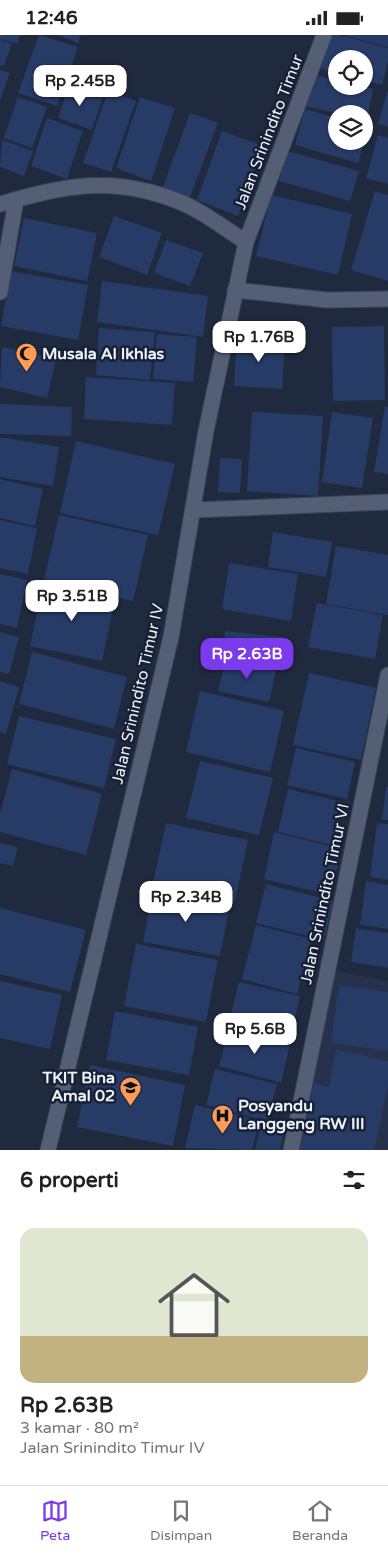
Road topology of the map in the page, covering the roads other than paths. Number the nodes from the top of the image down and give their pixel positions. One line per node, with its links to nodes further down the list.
1 (324, 35): 4 (street, Jalan Srinindito Timur)
2 (16, 199): 3 (street); 4 (street); 6 (street)
3 (0, 204)
4 (246, 242): 5 (street, Jalan Srinindito Timur IV)
5 (235, 290): 7 (street); 9 (street, Jalan Srinindito Timur IV)
6 (0, 292)
7 (388, 299)
8 (388, 502): 9 (street)
9 (193, 510): 11 (street, Jalan Srinindito Timur IV)
10 (388, 675): 12 (street, Jalan Srinindito Timur VI)
11 (48, 1150)
12 (290, 1150)

